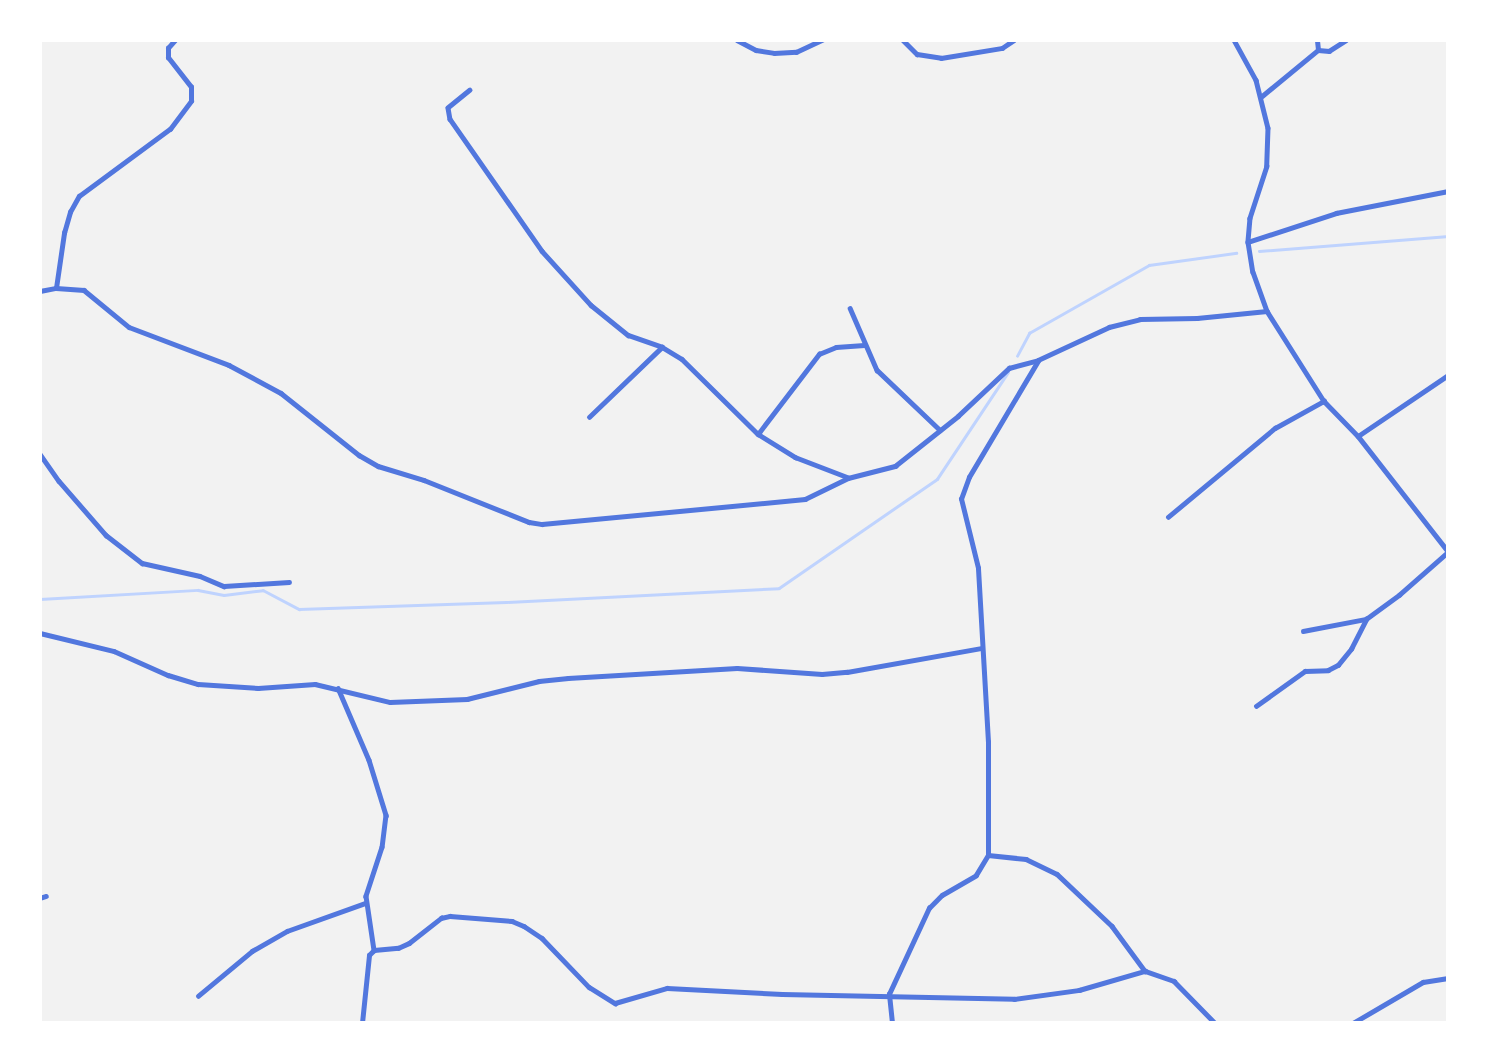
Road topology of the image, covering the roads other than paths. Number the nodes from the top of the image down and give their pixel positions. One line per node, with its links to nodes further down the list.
1 (175, 40): 14 (street)
2 (737, 40): 3 (street)
3 (822, 40)
4 (903, 40): 5 (street)
5 (1014, 40)
6 (1234, 40): 11 (street)
7 (1317, 40): 9 (street)
8 (1346, 40): 9 (street)
9 (1318, 50): 11 (street)
10 (470, 90): 19 (street)
11 (1262, 96): 13 (street)
12 (1448, 191): 13 (street)
13 (1248, 242): 17 (street)
14 (55, 288): 15 (street); 28 (street)
15 (40, 291)
16 (850, 308): 18 (street)
17 (1267, 311): 20 (street); 22 (street)
18 (864, 345): 24 (street); 25 (street)
19 (662, 346): 23 (street); 25 (street)
20 (1038, 360): 24 (street); 35 (street)
21 (1448, 375): 26 (street)
22 (1324, 401): 26 (street); 29 (street)
23 (589, 417)
24 (940, 430): 28 (street)
25 (758, 434): 28 (street)
26 (1358, 436): 30 (street)
27 (40, 454): 31 (street)
28 (848, 478)
29 (1168, 517)
30 (1448, 552): 32 (street)
31 (289, 582)
32 (1366, 619): 33 (street); 37 (street)
33 (1303, 631)
34 (41, 632): 36 (street)
35 (982, 648): 36 (street); 38 (street)
36 (338, 688): 39 (street)
37 (1256, 706)
38 (988, 855): 41 (street); 43 (street)
39 (365, 903): 40 (street); 44 (street)
40 (374, 950): 43 (street); 45 (street)
41 (1146, 971): 43 (street); 47 (street)
42 (1448, 978): 48 (street)
43 (888, 994): 46 (street)
44 (198, 996)
45 (362, 1023)
46 (892, 1023)
47 (1215, 1023)
48 (1353, 1023)

